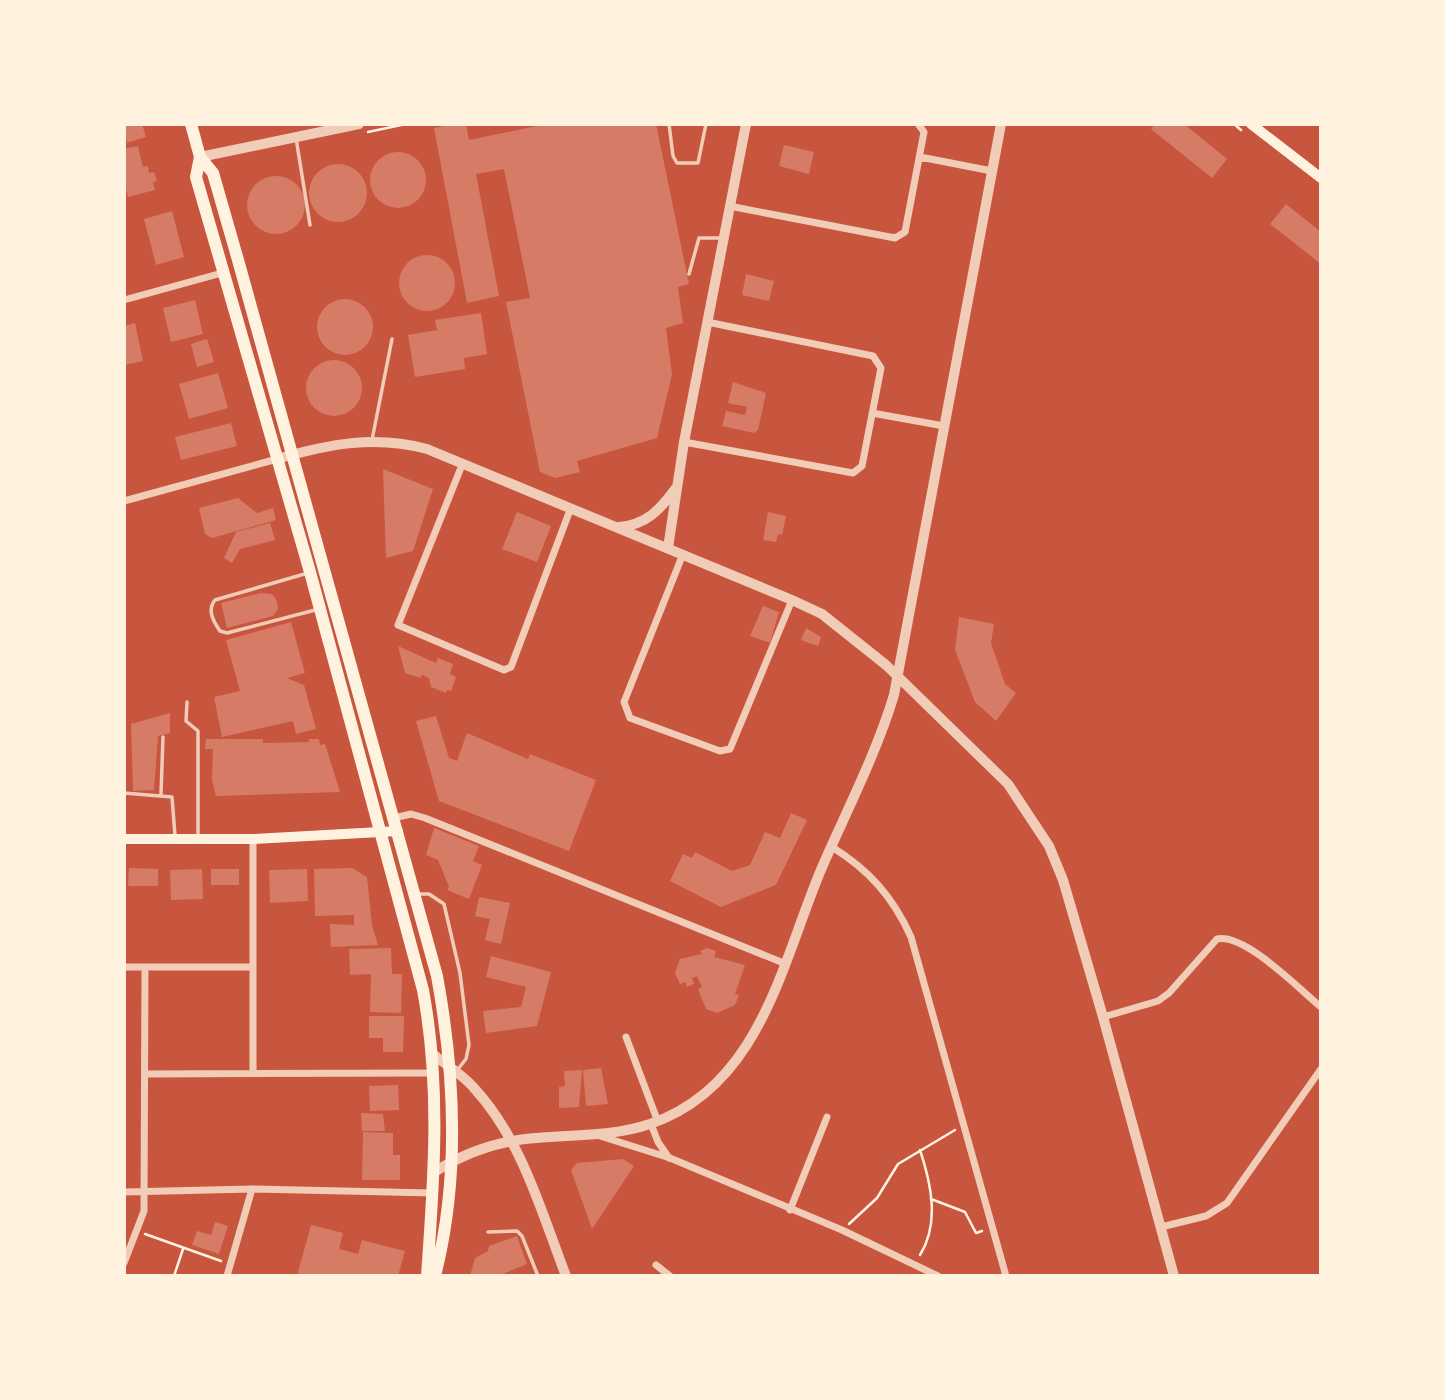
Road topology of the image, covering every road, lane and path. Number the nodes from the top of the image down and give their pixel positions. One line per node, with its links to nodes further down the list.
1 (191, 124): 11 (main road)
2 (359, 124): 9 (street)
3 (669, 124): 4 (lane)
4 (706, 124)
5 (746, 124): 15 (street)
6 (918, 124): 12 (street)
7 (1001, 124): 13 (street)
8 (1251, 124): 14 (main road)
9 (328, 127): 10 (street)
10 (296, 137): 11 (street); 16 (lane)
11 (200, 157): 18 (main road); 27 (main road)
12 (920, 157): 13 (street); 15 (street)
13 (992, 171): 24 (street)
14 (1321, 178)
15 (729, 206): 17 (street)
16 (310, 225)
17 (723, 238): 19 (lane); 21 (street)
18 (222, 273): 20 (street); 28 (main road)
19 (689, 274)
20 (124, 300)
21 (707, 322): 23 (street); 26 (street)
22 (392, 340): 25 (lane)
23 (872, 413): 24 (street); 26 (street)
24 (944, 426): 39 (street)
25 (372, 441): 27 (street); 29 (street)
26 (684, 442): 30 (street)
27 (294, 454): 28 (street); 44 (main road)
28 (277, 459): 31 (street); 36 (main road)
29 (462, 465): 32 (street); 32 (street)
30 (676, 488): 33 (street); 34 (street)
31 (124, 501)
32 (570, 510): 33 (street)
33 (614, 527): 34 (street)
34 (668, 548): 35 (street)
35 (683, 554): 37 (street); 37 (street)
36 (310, 572): 38 (main road); 38 (lane)
37 (792, 600): 39 (street)
38 (320, 608): 46 (main road)
39 (897, 677): 51 (street); 58 (street)
40 (187, 702): 49 (lane)
41 (163, 737): 43 (lane)
42 (124, 793): 43 (lane)
43 (161, 794): 47 (lane)
44 (394, 818): 45 (main road); 53 (street)
45 (398, 831): 46 (main road); 52 (main road)
46 (382, 832): 50 (main road); 60 (main road)
47 (175, 838): 48 (main road); 49 (main road)
48 (124, 839)
49 (198, 839): 50 (main road)
50 (253, 839): 56 (street)
51 (832, 847): 53 (street); 68 (street)
52 (416, 894): 61 (main road); 61 (lane)
53 (786, 964): 67 (street)
54 (124, 967): 55 (street)
55 (145, 967): 56 (street); 65 (street)
56 (253, 967): 63 (street)
57 (1321, 1007): 58 (street)
58 (1103, 1017): 81 (street)
59 (626, 1038): 67 (street)
60 (433, 1054): 61 (street); 64 (main road)
61 (453, 1068): 70 (street); 73 (main road)
62 (1321, 1069): 81 (street)
63 (253, 1073): 64 (street); 65 (street)
64 (435, 1073): 74 (main road)
65 (145, 1074): 77 (street)
66 (827, 1117): 80 (street)
67 (654, 1123): 69 (street); 72 (street)
68 (964, 1125): 71 (path); 82 (street)
69 (600, 1136): 70 (street); 72 (street)
70 (513, 1141): 73 (street); 98 (street)
71 (920, 1150): 79 (path); 84 (path)
72 (670, 1158): 80 (street)
73 (451, 1161): 74 (street); 96 (main road)
74 (436, 1171): 78 (main road)
75 (252, 1189): 77 (street); 78 (street); 91 (street)
76 (124, 1192): 77 (street)
77 (144, 1192): 83 (street)
78 (434, 1193): 95 (main road)
79 (931, 1199): 82 (path); 90 (path)
80 (790, 1210): 84 (street)
81 (1161, 1227): 102 (street)
82 (992, 1228): 101 (street)
83 (137, 1230): 87 (street); 88 (path)
84 (842, 1230): 90 (street)
85 (488, 1232): 97 (lane)
86 (124, 1237): 87 (street)
87 (133, 1240): 89 (street)
88 (183, 1249): 91 (path); 93 (path)
89 (124, 1263)
90 (915, 1264): 100 (street)
91 (231, 1265): 94 (street)
92 (656, 1265): 99 (street)
93 (174, 1276)
94 (227, 1276)
95 (427, 1276)
96 (435, 1276)
97 (538, 1276)
98 (566, 1276)
99 (670, 1276)
100 (938, 1276)
101 (1006, 1276)
102 (1174, 1276)

